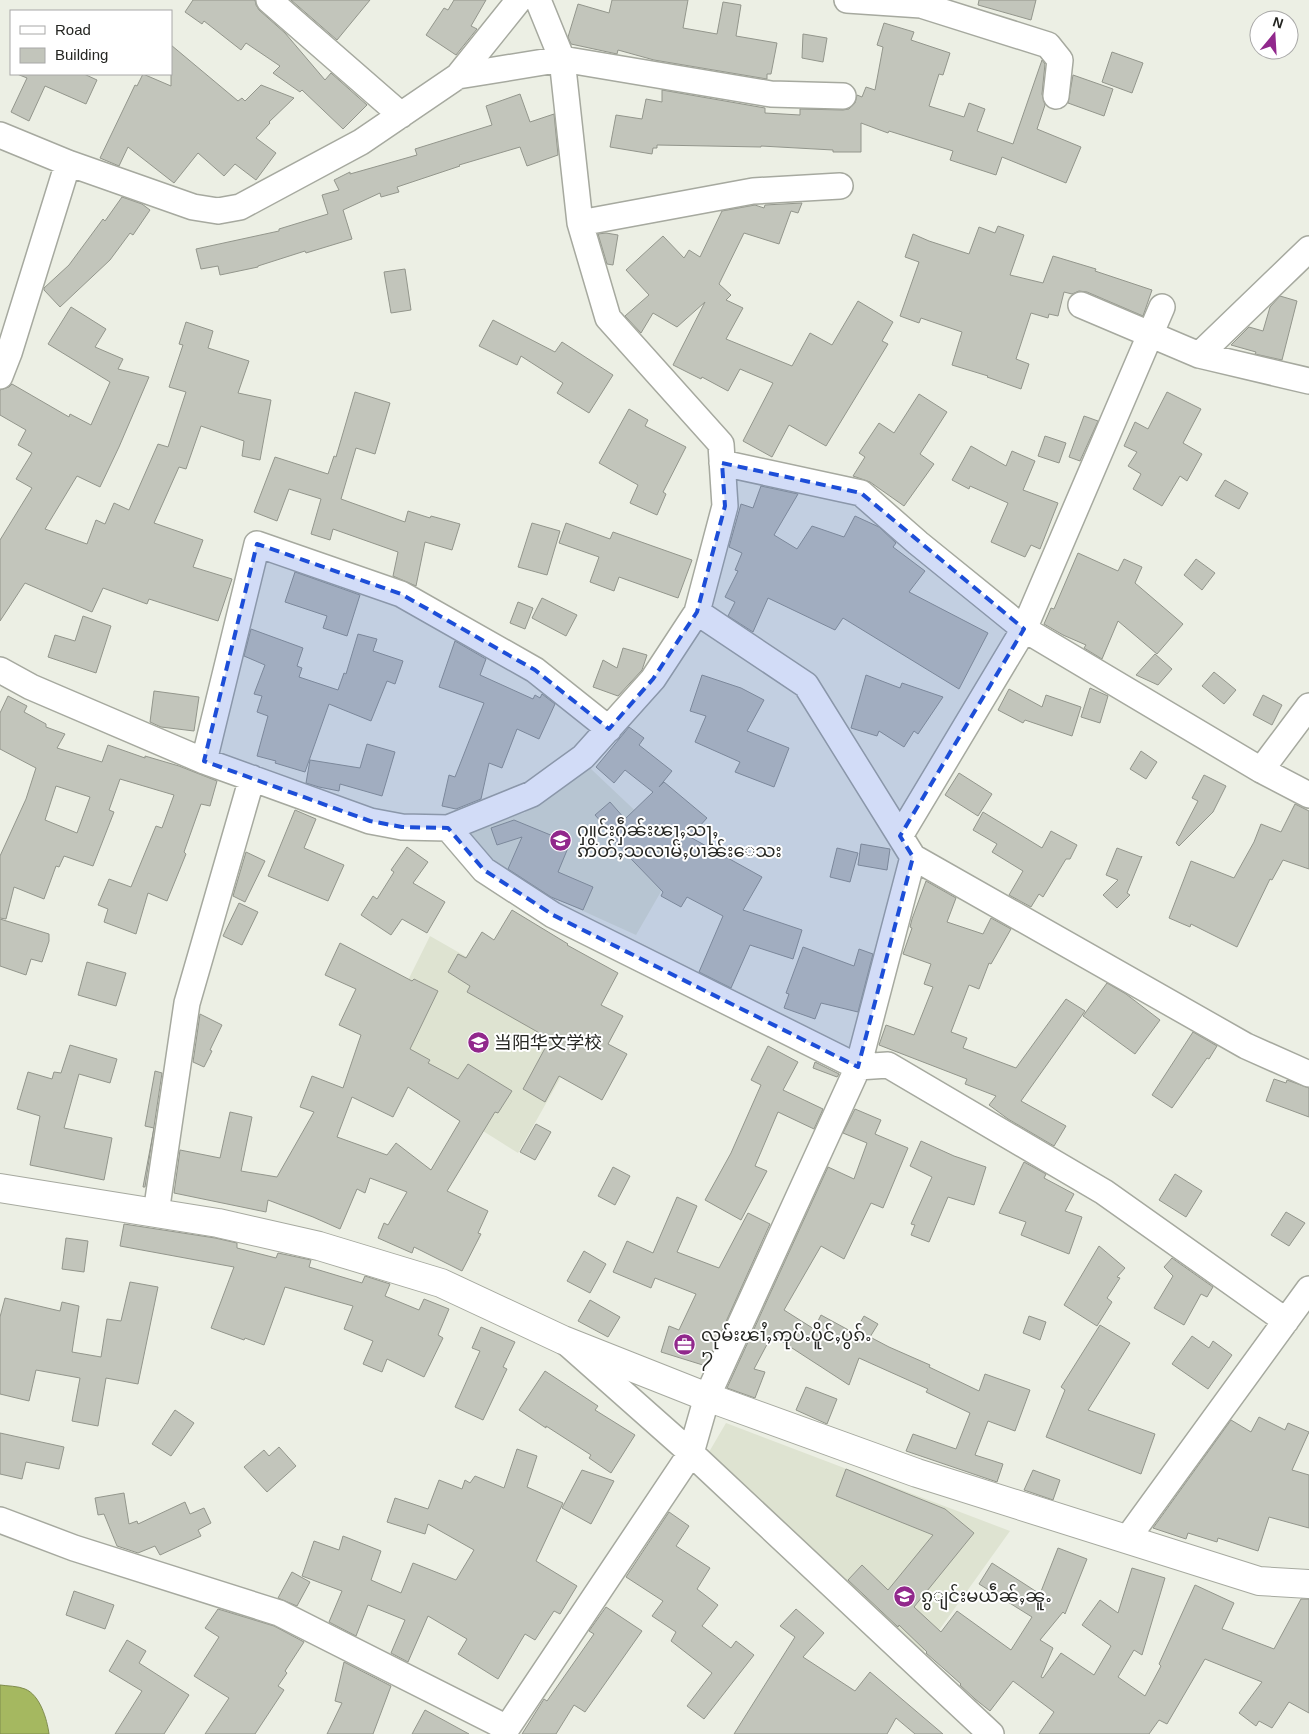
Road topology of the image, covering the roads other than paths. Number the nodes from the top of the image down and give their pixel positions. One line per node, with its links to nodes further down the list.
1 (268, 0): 8 (street)
2 (847, 0): 7 (street)
3 (539, 2): 4 (street); 5 (street)
4 (562, 59): 5 (street); 6 (street); 12 (street)
5 (458, 76): 8 (street)
6 (843, 96)
7 (1056, 96)
8 (401, 115): 10 (street)
9 (0, 135): 10 (street)
10 (68, 163): 18 (street)
11 (840, 186): 12 (street)
12 (580, 224): 20 (street)
13 (1309, 249): 17 (street)
14 (1081, 305): 16 (street)
15 (1162, 307): 16 (street)
16 (1151, 334): 17 (street); 22 (street)
17 (1199, 355): 19 (street)
18 (0, 376)
19 (1309, 381)
20 (722, 463): 21 (street); 22 (street)
21 (697, 612): 25 (street); 31 (street)
22 (1024, 629): 27 (street); 31 (street)
23 (0, 670): 26 (street)
24 (1309, 706): 27 (street)
25 (609, 729): 26 (street); 30 (street)
26 (204, 761): 28 (street)
27 (1261, 770): 29 (street)
28 (252, 778): 30 (street); 35 (street)
29 (1309, 796)
30 (448, 828): 32 (street)
31 (907, 846): 32 (street); 33 (street)
32 (858, 1067): 37 (street); 39 (street)
33 (1309, 1074)
34 (0, 1188): 35 (street)
35 (156, 1213): 38 (street)
36 (1309, 1289): 37 (street)
37 (1286, 1321): 42 (street)
38 (563, 1340): 39 (street); 40 (street)
39 (707, 1397): 40 (street); 42 (street)
40 (691, 1453): 44 (street); 45 (street)
41 (0, 1520): 44 (street)
42 (1127, 1539): 43 (street)
43 (1309, 1584)
44 (505, 1731)
45 (991, 1734)

